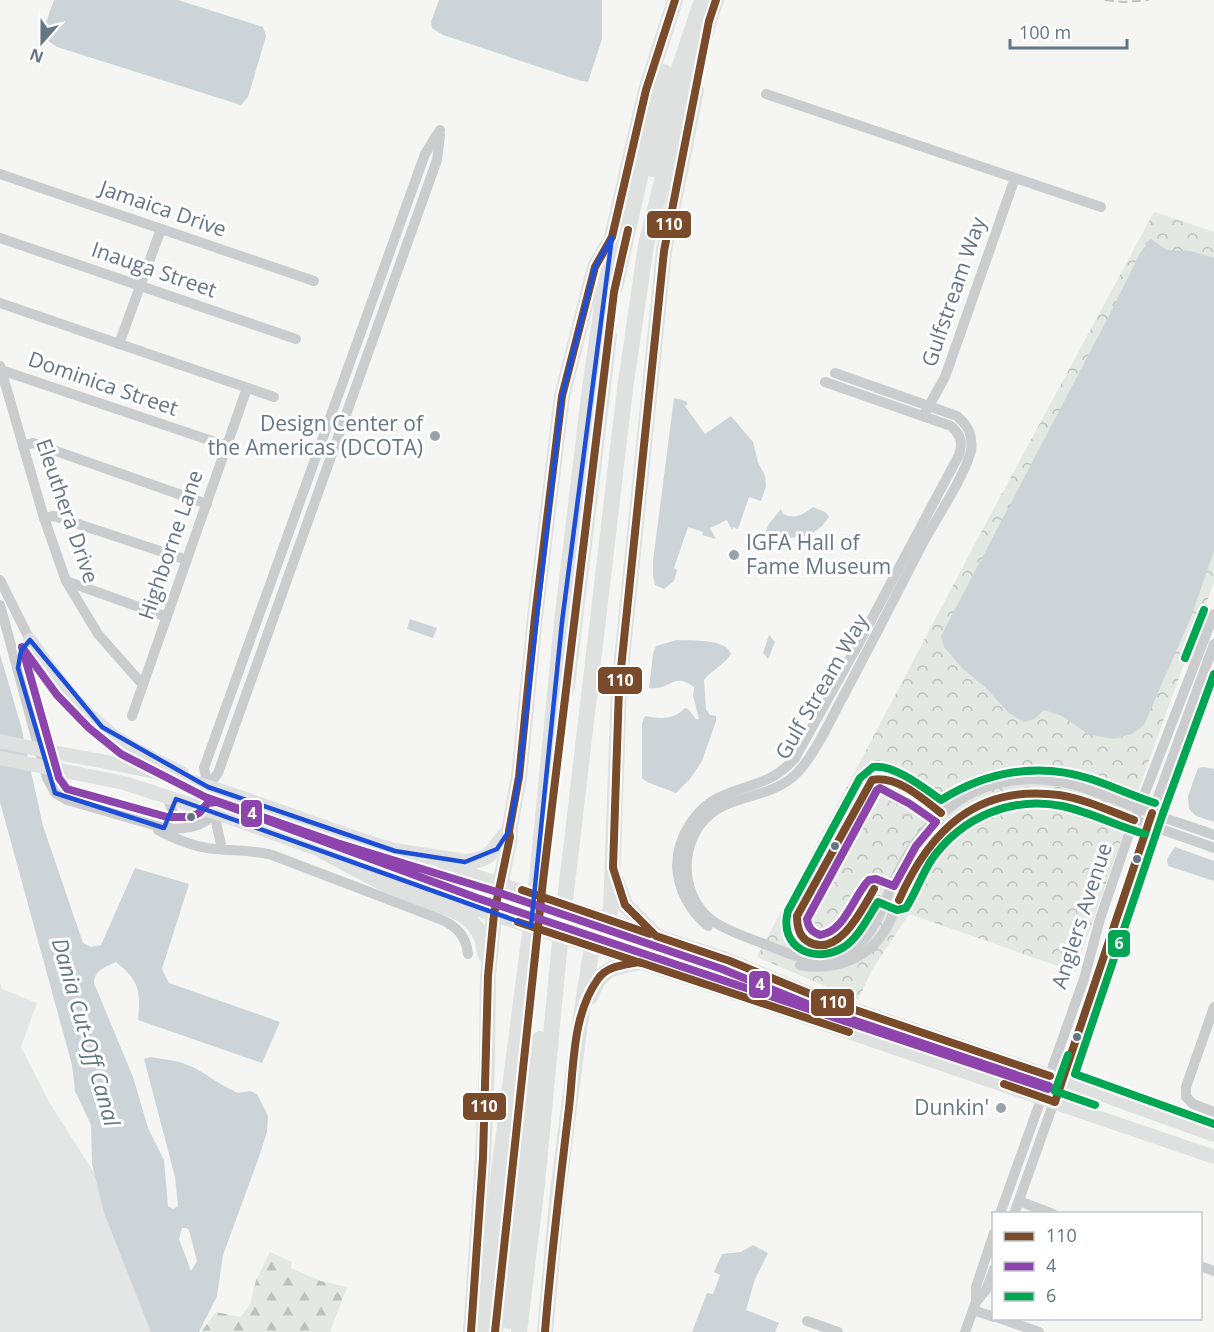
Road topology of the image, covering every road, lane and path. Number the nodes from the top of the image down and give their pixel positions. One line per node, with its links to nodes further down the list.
1 (675, 0): 11 (highway)
2 (687, 0): 56 (highway)
3 (702, 0): 56 (highway)
4 (716, 0): 5 (highway)
5 (709, 21): 54 (highway); 56 (highway)
6 (766, 94): 8 (street)
7 (0, 174): 10 (street, Jamaica Drive)
8 (1015, 178): 9 (street); 23 (street, Gulfstream Way)
9 (1101, 207)
10 (161, 229): 13 (street, Jamaica Drive); 14 (street)
11 (612, 237): 49 (highway); 56 (highway)
12 (0, 238): 14 (street, Inauga Street)
13 (314, 281)
14 (140, 286): 16 (street, Inauga Street); 17 (street)
15 (0, 303): 17 (street)
16 (296, 339)
17 (119, 344): 21 (street)
18 (1, 368): 24 (street, Eleuthera Drive); 25 (street, Dominica Street)
19 (835, 373): 23 (street, Gulf Stream Way)
20 (825, 382): 23 (street, Gulf Stream Way)
21 (247, 388): 22 (street); 25 (street, Highborne Lane)
22 (274, 397)
23 (926, 412): 43 (street, Gulf Stream Way); 46 (street, Gulf Stream Way)
24 (23, 446): 26 (street); 27 (street, Eleuthera Drive)
25 (227, 446): 26 (street, Highborne Lane)
26 (207, 504): 28 (street, Highborne Lane)
27 (44, 518): 28 (street); 30 (street, Eleuthera Drive)
28 (187, 560): 33 (street, Highborne Lane)
29 (0, 580): 34 (street)
30 (66, 581): 33 (street); 37 (street, Eleuthera Drive)
31 (0, 605): 36 (street)
32 (1214, 614): 43 (street, Anglers Avenue)
33 (166, 617): 37 (street, Highborne Lane)
34 (30, 640): 36 (street); 41 (main road)
35 (1214, 644): 45 (street, Anglers Avenue)
36 (18, 668): 47 (street)
37 (143, 685): 38 (street, Highborne Lane)
38 (132, 716)
39 (0, 741): 41 (main road)
40 (0, 758): 42 (main road)
41 (208, 787): 41 (street); 44 (street); 52 (main road)
42 (167, 796): 44 (main road); 48 (street)
43 (1138, 809): 45 (street, Gulf Stream Way); 46 (street, Anglers Avenue)
44 (214, 812): 48 (street); 51 (street); 53 (main road)
45 (1150, 818): 46 (street); 50 (street); 72 (street, Anglers Avenue)
46 (1134, 820): 72 (street, Anglers Avenue)
47 (147, 825): 48 (street); 51 (street)
48 (164, 828)
49 (509, 831): 52 (highway); 55 (highway)
50 (1211, 840)
51 (222, 849): 63 (street)
52 (395, 851): 55 (main road)
53 (324, 852): 58 (main road); 65 (highway)
54 (613, 868): 59 (highway); 60 (highway)
55 (500, 882): 57 (main road); 58 (highway)
56 (551, 884): 62 (highway); 62 (highway)
57 (585, 913): 59 (main road); 61 (highway)
58 (494, 914): 62 (main road); 65 (highway)
59 (609, 920): 60 (main road); 61 (highway)
60 (656, 936): 67 (main road)
61 (592, 940): 62 (highway); 64 (main road); 70 (highway)
62 (547, 946): 89 (highway); 90 (highway); 91 (highway); 92 (highway)
63 (468, 954)
64 (639, 962): 66 (main road); 70 (highway)
65 (490, 964): 88 (highway)
66 (749, 998): 67 (main road); 69 (main road)
67 (820, 998): 71 (main road)
68 (1214, 1008): 75 (street)
69 (813, 1020): 71 (main road); 73 (main road)
70 (580, 1023): 93 (highway)
71 (904, 1026): 72 (main road)
72 (1056, 1078): 73 (street, Anglers Avenue); 74 (street, Anglers Avenue); 76 (main road)
73 (1041, 1097): 74 (main road); 79 (street, Anglers Avenue)
74 (1054, 1102): 77 (main road); 78 (street, Anglers Avenue)
75 (1214, 1112)
76 (1214, 1135)
77 (1214, 1157)
78 (1019, 1201): 80 (street, Anglers Avenue); 81 (street)
79 (1001, 1212)
80 (1015, 1212)
81 (1048, 1212)
82 (992, 1236): 84 (street)
83 (992, 1272): 84 (street)
84 (975, 1306): 85 (street); 95 (street)
85 (992, 1316)
86 (1005, 1320): 96 (street)
87 (807, 1321): 94 (street)
88 (471, 1332)
89 (482, 1332)
90 (495, 1332)
91 (508, 1332)
92 (519, 1332)
93 (544, 1332)
94 (838, 1332)
95 (965, 1332)
96 (1039, 1332)

